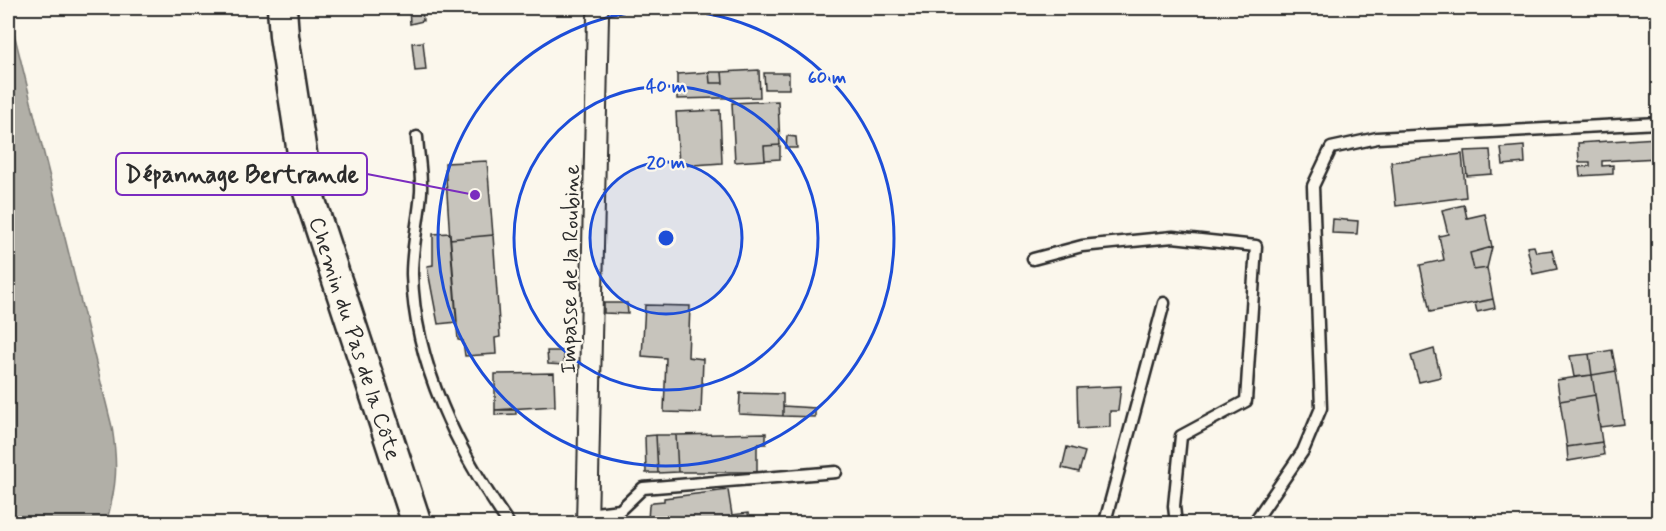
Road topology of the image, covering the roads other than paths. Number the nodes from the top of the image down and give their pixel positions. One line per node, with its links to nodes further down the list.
1 (282, 8): 9 (street, Chemin du Pas de la Côte)
2 (598, 16): 8 (street, Impasse de la Roubine)
3 (1659, 123): 13 (lane)
4 (417, 137): 10 (lane)
5 (1033, 259): 12 (lane)
6 (1164, 303): 11 (lane)
7 (836, 472): 8 (lane)
8 (587, 519)
9 (417, 524)
10 (509, 524)
11 (1107, 524)
12 (1176, 524)
13 (1253, 524)

